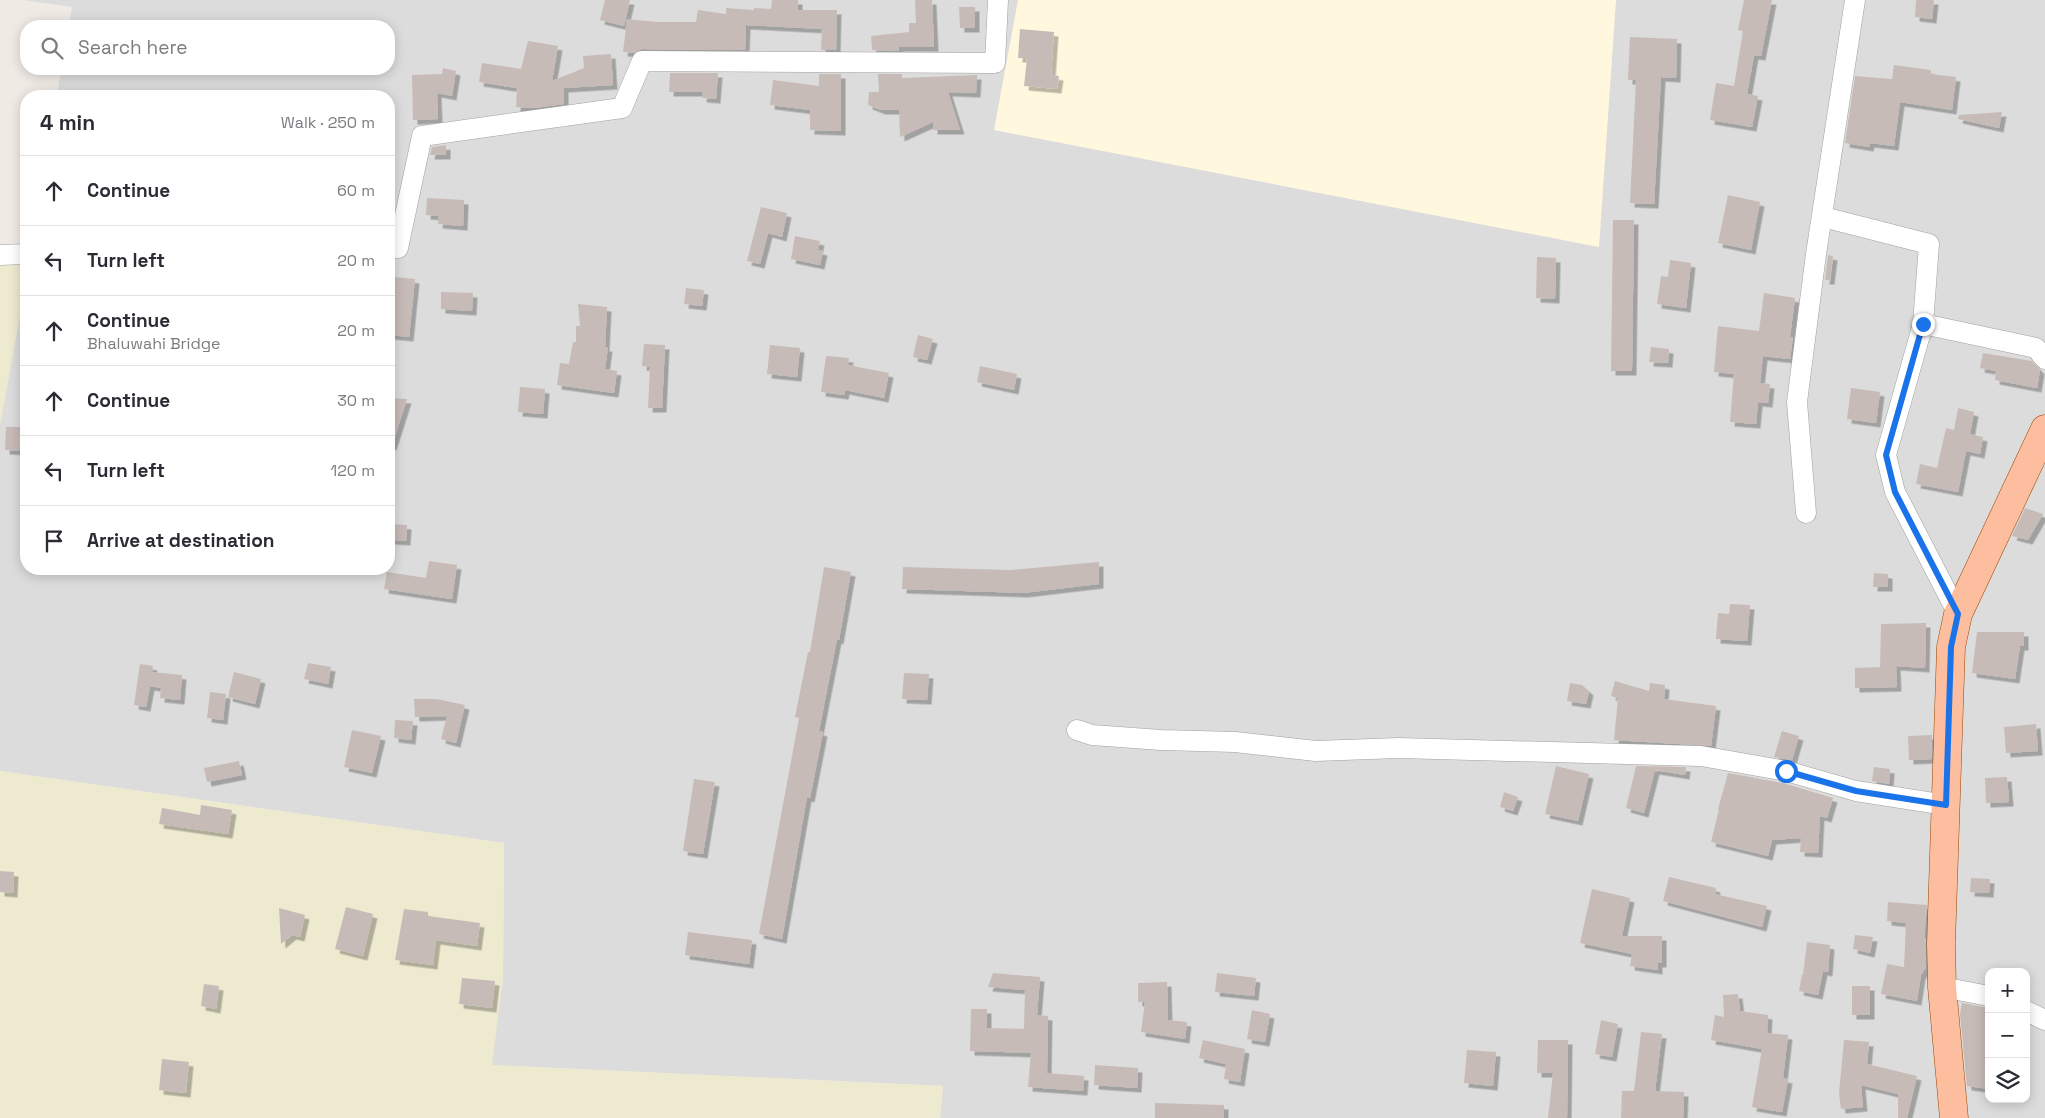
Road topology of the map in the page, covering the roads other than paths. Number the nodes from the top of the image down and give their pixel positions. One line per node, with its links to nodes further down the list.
1 (998, 0): 4 (street)
2 (1855, 0): 3 (street)
3 (1823, 217): 7 (street); 10 (street)
4 (395, 248)
5 (20, 254): 6 (street)
6 (0, 255)
7 (1923, 324): 8 (street); 11 (street)
8 (2045, 359)
9 (2045, 429): 11 (main road)
10 (1806, 513)
11 (1958, 614): 13 (main road)
12 (1076, 730): 13 (street)
13 (1946, 805): 14 (main road)
14 (1942, 987): 15 (street); 18 (main road)
15 (1985, 995)
16 (2030, 1013): 17 (street)
17 (2045, 1020)
18 (1954, 1118)

